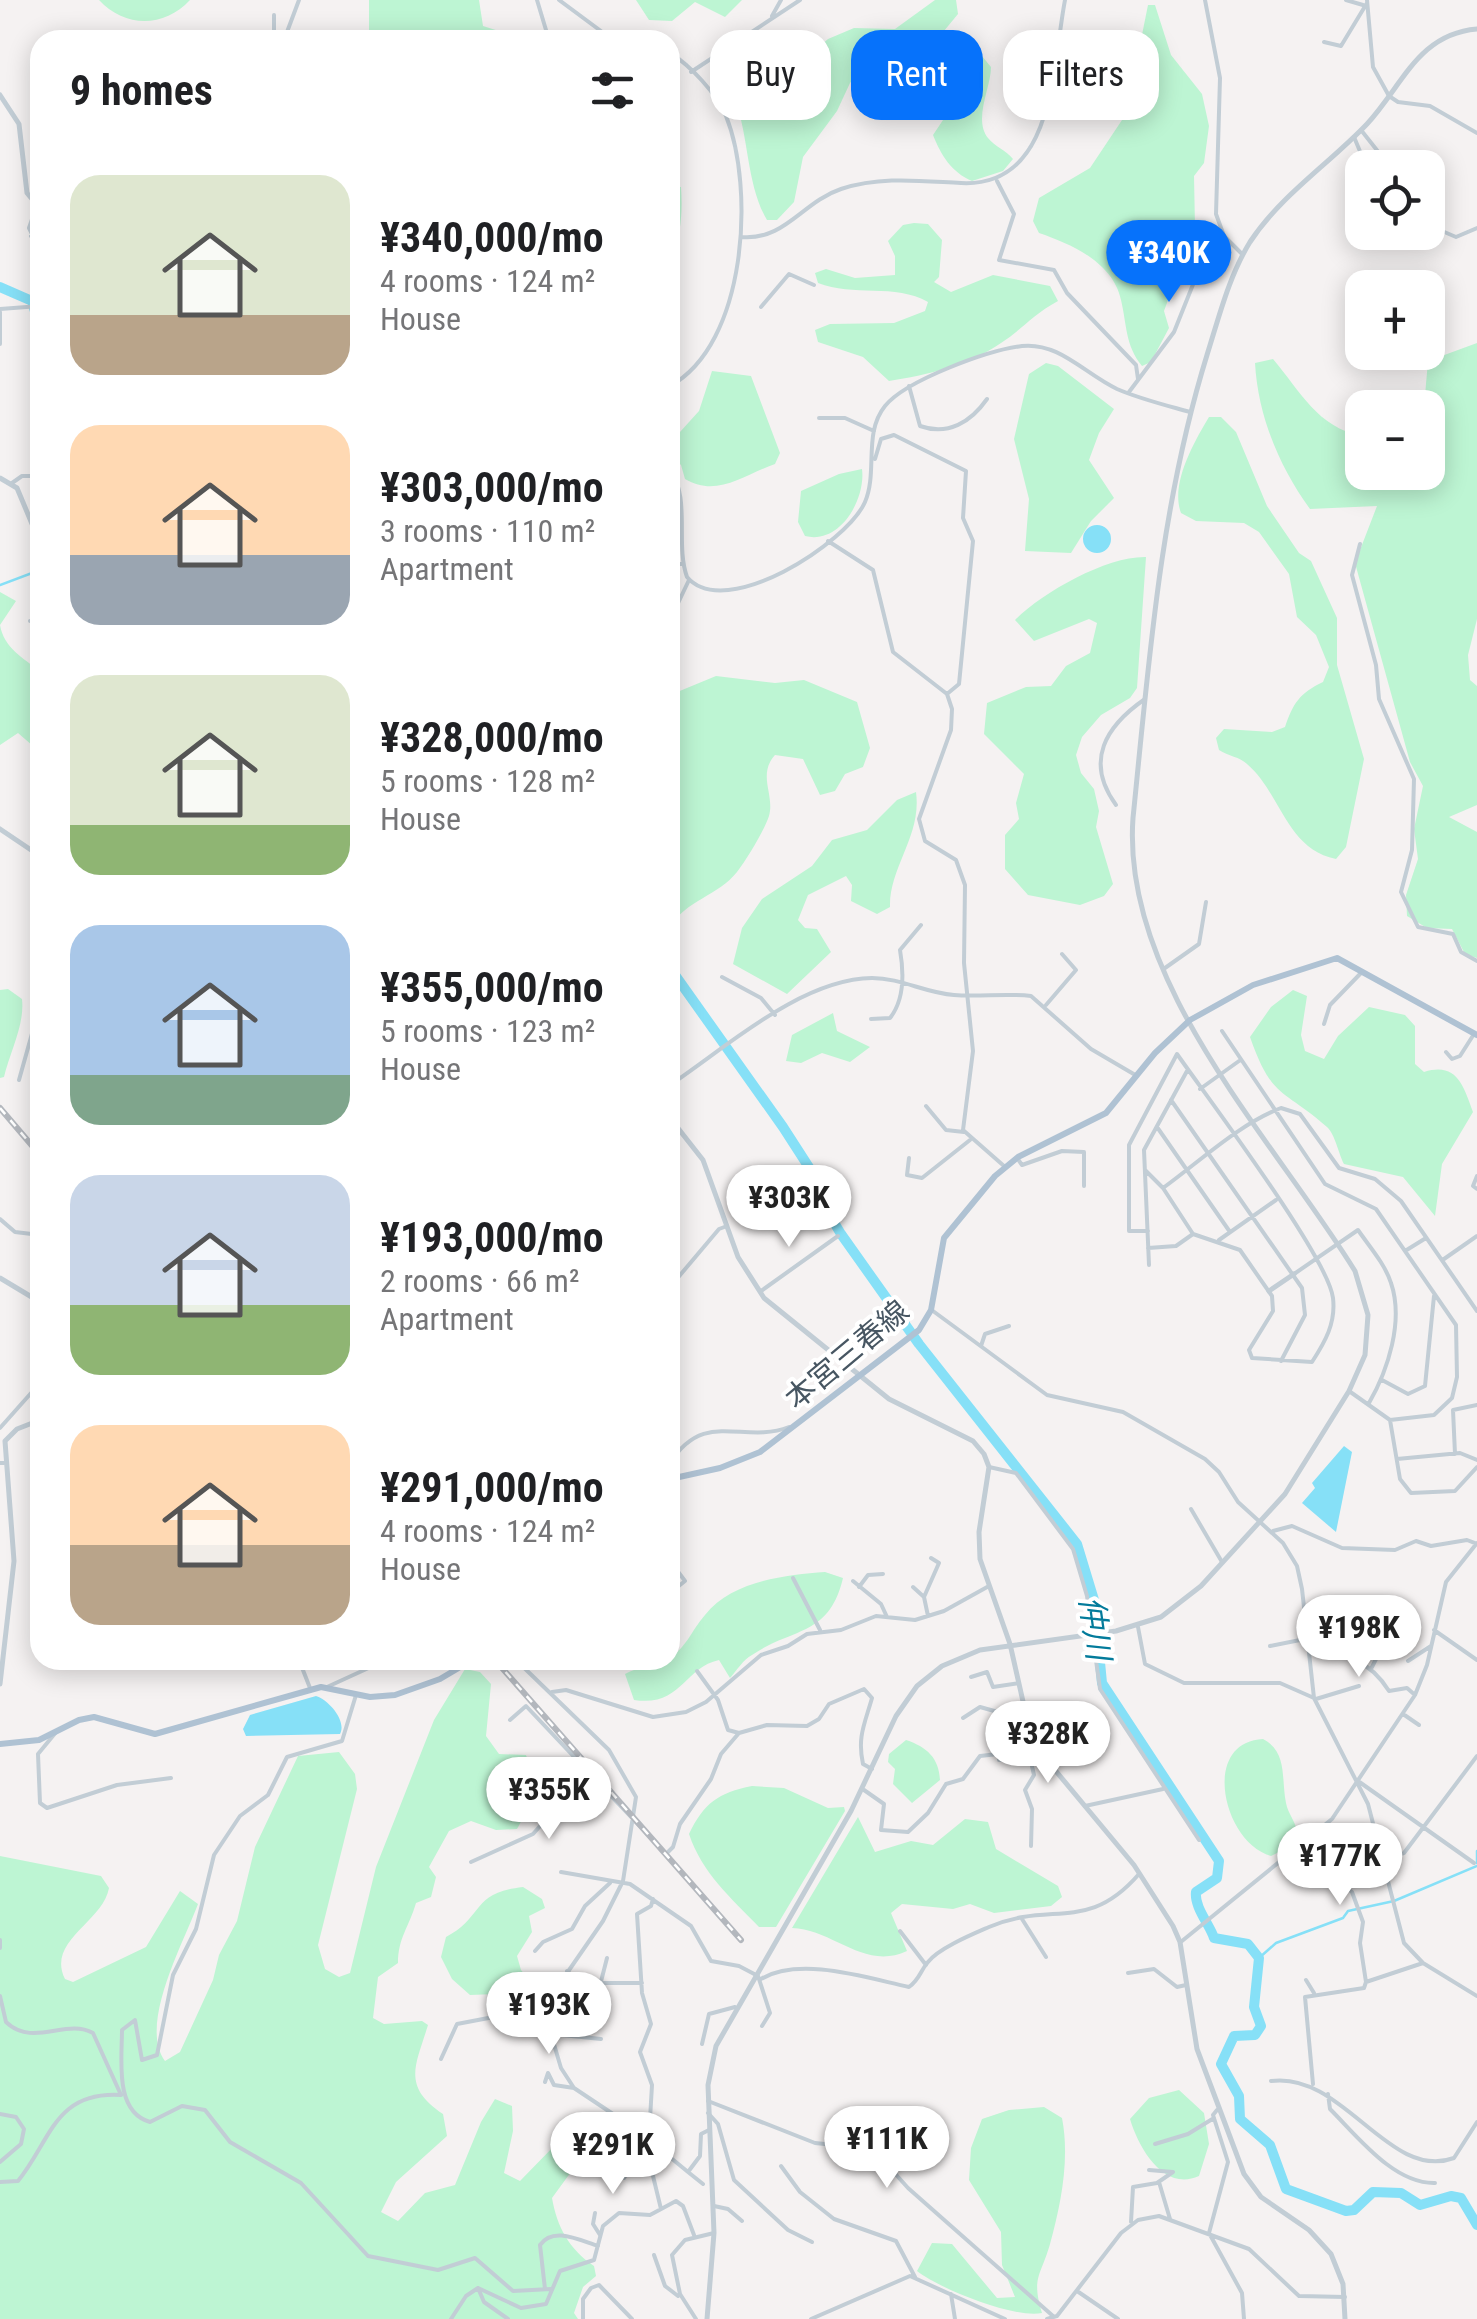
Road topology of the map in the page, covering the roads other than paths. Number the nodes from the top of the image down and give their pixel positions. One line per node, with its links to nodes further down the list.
1 (537, 0): 15 (street)
2 (558, 0): 16 (street)
3 (782, 0): 11 (street)
4 (800, 0): 11 (street)
5 (1065, 0): 27 (street)
6 (1205, 0): 32 (street)
7 (1346, 0): 9 (street)
8 (296, 2): 14 (street)
9 (1366, 3): 17 (street); 21 (street)
10 (274, 14): 13 (street)
11 (772, 16): 19 (street)
12 (1477, 29): 21 (street)
13 (274, 30)
14 (287, 30)
15 (546, 30)
16 (599, 30)
17 (1324, 42)
18 (680, 62): 19 (street)
19 (691, 72): 31 (street)
20 (0, 95): 28 (street)
21 (1389, 96): 22 (street); 23 (street)
22 (1361, 130): 24 (street); 26 (street)
23 (1477, 133)
24 (1354, 137): 25 (street); 33 (street)
25 (1359, 150)
26 (1377, 150)
27 (996, 180): 31 (street); 40 (street)
28 (30, 195)
29 (1477, 228): 30 (street)
30 (1445, 232)
31 (741, 237): 39 (street)
32 (1226, 239): 33 (street); 40 (street)
33 (1243, 255): 44 (street)
34 (814, 285): 36 (street)
35 (30, 307): 37 (street)
36 (761, 307)
37 (0, 310): 38 (street)
38 (0, 344)
39 (680, 378)
40 (1138, 379): 42 (street)
41 (909, 386): 42 (street); 43 (street); 46 (street)
42 (1129, 393): 44 (street)
43 (987, 400)
44 (1190, 412): 60 (street)
45 (819, 418): 46 (street)
46 (874, 430): 53 (street)
47 (875, 459): 59 (street)
48 (30, 476): 50 (street)
49 (0, 478): 50 (street)
50 (12, 484): 52 (street)
51 (680, 513): 56 (street)
52 (30, 521)
53 (828, 541): 57 (street); 59 (street)
54 (1360, 544): 67 (street)
55 (680, 564): 56 (street)
56 (684, 564): 57 (street)
57 (690, 580): 58 (street)
58 (680, 600)
59 (946, 694): 72 (street)
60 (1145, 699): 61 (street); 68 (street)
61 (1116, 804)
62 (0, 829): 63 (street)
63 (30, 849)
64 (1206, 902): 68 (street)
65 (921, 925): 71 (street)
66 (1062, 954): 73 (street)
67 (1477, 961)
68 (1166, 968): 76 (street)
69 (1364, 970): 76 (main road, 本宮三春線); 77 (street); 79 (main road, 本宮三春線)
70 (722, 977): 74 (street)
71 (904, 981): 72 (street); 74 (street); 75 (street)
72 (967, 996): 73 (street); 95 (street)
73 (1046, 1005): 85 (street)
74 (774, 1015): 86 (street)
75 (871, 1019)
76 (1190, 1020): 84 (street); 85 (main road, 本宮三春線)
77 (1324, 1024)
78 (1222, 1031): 82 (street)
79 (1476, 1034): 81 (street)
80 (30, 1041): 87 (street)
81 (1446, 1052)
82 (1239, 1061): 84 (street); 91 (street)
83 (1187, 1071): 88 (street); 89 (street); 112 (street)
84 (1219, 1075): 88 (street); 92 (street)
85 (1138, 1076): 100 (main road, 本宮三春線)
86 (680, 1078)
87 (19, 1080)
88 (1200, 1089): 96 (street)
89 (1171, 1100): 93 (street); 98 (street)
90 (926, 1106): 95 (street)
91 (1274, 1111): 92 (street); 118 (street); 122 (street)
92 (1254, 1124): 96 (street); 120 (street)
93 (1157, 1127): 102 (street); 103 (street)
94 (680, 1130): 111 (street)
95 (964, 1132): 97 (street)
96 (1234, 1138): 98 (street); 108 (street)
97 (970, 1140): 99 (street); 101 (street)
98 (1212, 1155): 103 (street); 109 (street)
99 (909, 1158)
100 (1016, 1158): 101 (main road, 本宮三春線); 105 (street)
101 (1004, 1166): 133 (main road, 本宮三春線)
102 (1145, 1170): 106 (street); 112 (street)
103 (1187, 1171): 106 (street); 113 (street)
104 (1477, 1176): 107 (street)
105 (1084, 1186)
106 (1163, 1188): 115 (street)
107 (1477, 1190)
108 (1276, 1200): 109 (street); 123 (street)
109 (1254, 1216): 113 (street); 126 (street)
110 (0, 1219): 114 (street)
111 (727, 1226): 127 (street); 130 (street)
112 (1148, 1230): 121 (street)
113 (1230, 1232): 119 (street)
114 (30, 1234)
115 (1193, 1234): 119 (street); 121 (street)
116 (838, 1236): 130 (street)
117 (1477, 1236): 124 (street)
118 (1426, 1238): 122 (street); 124 (street)
119 (1217, 1242): 129 (street)
120 (1337, 1244): 123 (street); 139 (street); 140 (street)
121 (1148, 1248): 125 (street)
122 (1405, 1250): 131 (street)
123 (1317, 1257): 126 (street); 137 (street)
124 (1442, 1260): 134 (street)
125 (1149, 1265)
126 (1294, 1274): 129 (street); 137 (street)
127 (680, 1276)
128 (0, 1278): 132 (street)
129 (1269, 1291): 137 (street)
130 (760, 1292): 138 (street)
131 (1435, 1294): 139 (street); 144 (street)
132 (30, 1296)
133 (931, 1310): 136 (street); 138 (main road, 本宮三春線)
134 (1477, 1311)
135 (1009, 1326): 136 (street)
136 (981, 1346): 156 (street)
137 (1281, 1361)
138 (860, 1377): 145 (main road, 本宮三春線); 153 (street)
139 (1382, 1380): 142 (street)
140 (1349, 1390): 142 (street); 156 (street)
141 (30, 1394): 147 (street)
142 (1369, 1403): 144 (street)
143 (1477, 1406): 149 (street)
144 (1390, 1420): 150 (street)
145 (802, 1423): 148 (street); 154 (main road, 本宮三春線)
146 (30, 1425): 151 (street)
147 (0, 1428)
148 (680, 1447)
149 (1455, 1454): 150 (street); 152 (street)
150 (1397, 1460): 152 (street)
151 (2, 1463): 188 (street)
152 (1477, 1464)
153 (989, 1468): 163 (street); 172 (street)
154 (680, 1476)
155 (1192, 1509): 159 (street)
156 (1260, 1522): 157 (street); 159 (street)
157 (1272, 1532): 171 (street); 173 (street)
158 (931, 1558): 166 (street)
159 (1222, 1562): 169 (street)
160 (883, 1574): 165 (street)
161 (793, 1578): 170 (street)
162 (853, 1581): 165 (street)
163 (990, 1586): 167 (street); 174 (street)
164 (913, 1587): 166 (street)
165 (857, 1589): 168 (street)
166 (924, 1597): 167 (street)
167 (928, 1616): 168 (street)
168 (887, 1617): 170 (street)
169 (1138, 1627): 172 (street); 196 (street)
170 (820, 1630): 195 (street)
171 (1434, 1630): 176 (street); 178 (street)
172 (1091, 1633): 174 (street); 214 (street)
173 (1306, 1641): 175 (street); 180 (street); 196 (street)
174 (1010, 1644): 187 (street); 209 (street)
175 (1270, 1646)
176 (1431, 1646): 179 (street); 193 (street)
177 (1378, 1653): 180 (street)
178 (1477, 1660)
179 (1408, 1661)
180 (1371, 1668): 193 (street)
181 (303, 1670): 191 (street)
182 (365, 1670): 190 (street)
183 (451, 1670): 194 (main road)
184 (527, 1670): 192 (street)
185 (698, 1671): 195 (street)
186 (971, 1676): 187 (street)
187 (1018, 1683): 197 (street)
188 (0, 1684)
189 (1359, 1686): 196 (street)
190 (326, 1688): 191 (main road); 194 (main road)
191 (310, 1689): 203 (main road)
192 (552, 1692): 195 (street); 216 (street)
193 (1415, 1694): 198 (street)
194 (356, 1695): 268 (street)
195 (714, 1696): 204 (street)
196 (1314, 1699): 212 (street)
197 (1024, 1710): 199 (street); 201 (street)
198 (1403, 1714): 202 (street); 212 (street)
199 (963, 1718)
200 (510, 1720): 210 (street)
201 (1025, 1723): 207 (street); 213 (street); 215 (street)
202 (1418, 1725)
203 (57, 1732): 205 (main road); 211 (street)
204 (739, 1733): 209 (street); 216 (street)
205 (0, 1744)
206 (1477, 1756): 217 (street)
207 (1029, 1757): 208 (street); 220 (street)
208 (999, 1760)
209 (872, 1770): 213 (street)
210 (588, 1772): 216 (street); 221 (street)
211 (171, 1778)
212 (1358, 1781): 217 (street); 218 (street); 222 (street)
213 (862, 1789): 243 (street)
214 (1164, 1789): 215 (street); 219 (street)
215 (1084, 1806): 225 (street)
216 (634, 1818): 226 (street)
217 (1424, 1826): 222 (street); 223 (street)
218 (1311, 1839): 227 (street); 233 (street)
219 (1200, 1840)
220 (1031, 1846)
221 (471, 1862)
222 (1383, 1862): 227 (street); 238 (street)
223 (1474, 1863)
224 (561, 1872): 228 (street)
225 (1139, 1874): 230 (street); 233 (street)
226 (623, 1881): 228 (street); 229 (street); 240 (street)
227 (1339, 1881): 245 (street)
228 (610, 1883): 235 (street)
229 (653, 1899): 243 (street); 246 (street)
230 (1020, 1916): 236 (street); 239 (street)
231 (900, 1931): 239 (street)
232 (0, 1940): 234 (street)
233 (1180, 1942): 248 (street)
234 (0, 1948)
235 (534, 1951)
236 (1046, 1957)
237 (607, 1958): 247 (street)
238 (1423, 1963): 245 (street); 253 (street)
239 (926, 1965): 243 (street)
240 (567, 1971): 249 (street); 255 (street)
241 (1128, 1973): 248 (street)
242 (540, 1975): 257 (street)
243 (758, 1977): 256 (street); 258 (street)
244 (1306, 1980): 250 (street)
245 (1366, 1982): 250 (street)
246 (642, 1984): 247 (street); 278 (street)
247 (602, 1986): 249 (street); 254 (street)
248 (1186, 1986): 270 (street)
249 (585, 1987): 252 (street)
250 (1314, 1993): 265 (street)
251 (0, 1996): 268 (street)
252 (583, 1996)
253 (1477, 1996)
254 (596, 2001)
255 (546, 2007): 257 (street); 259 (street)
256 (735, 2007): 261 (street); 269 (street)
257 (536, 2010): 262 (street)
258 (762, 2026)
259 (552, 2034): 260 (street); 266 (street)
260 (601, 2038)
261 (702, 2044)
262 (441, 2059)
263 (1271, 2081): 265 (street)
264 (545, 2082): 266 (street)
265 (1313, 2084): 267 (street)
266 (574, 2088): 276 (street)
267 (1328, 2094): 274 (street); 286 (street)
268 (123, 2095): 284 (street); 303 (street)
269 (708, 2100): 271 (street); 308 (street)
270 (1217, 2110): 273 (street); 307 (street)
271 (708, 2113): 275 (street); 298 (street)
272 (0, 2114): 279 (street)
273 (1214, 2118): 277 (street); 295 (street)
274 (1477, 2122)
275 (709, 2130): 282 (street); 288 (street)
276 (652, 2141): 278 (street); 283 (street)
277 (1155, 2144)
278 (662, 2150): 282 (street); 289 (street)
279 (0, 2162)
280 (781, 2166): 301 (street)
281 (1149, 2170): 285 (street)
282 (688, 2172): 287 (street)
283 (624, 2178)
284 (0, 2182)
285 (1159, 2182): 291 (street); 293 (street)
286 (1435, 2183)
287 (702, 2184)
288 (714, 2206): 292 (street); 294 (street)
289 (660, 2209): 296 (street); 297 (street)
290 (595, 2213): 296 (street)
291 (1170, 2218): 293 (street); 295 (street)
292 (742, 2220)
293 (1131, 2224): 305 (street)
294 (714, 2233): 297 (street); 315 (street)
295 (1210, 2233): 307 (street); 319 (street)
296 (600, 2235): 299 (street)
297 (694, 2235): 306 (street)
298 (812, 2242)
299 (598, 2246): 303 (street); 303 (street)
300 (654, 2255): 306 (street)
301 (915, 2277): 304 (street); 316 (street)
302 (478, 2288): 303 (street); 310 (street); 311 (street)
303 (548, 2290)
304 (951, 2292): 309 (street); 317 (street)
305 (1076, 2292): 308 (street); 318 (street)
306 (681, 2296): 314 (street)
307 (1345, 2297): 320 (street)
308 (1055, 2317)
309 (956, 2318)
310 (451, 2319)
311 (508, 2319)
312 (583, 2319): 313 (street)
313 (632, 2319)
314 (696, 2319)
315 (707, 2319)
316 (811, 2319)
317 (1005, 2319)
318 (1118, 2319)
319 (1244, 2319)
320 (1345, 2319)

